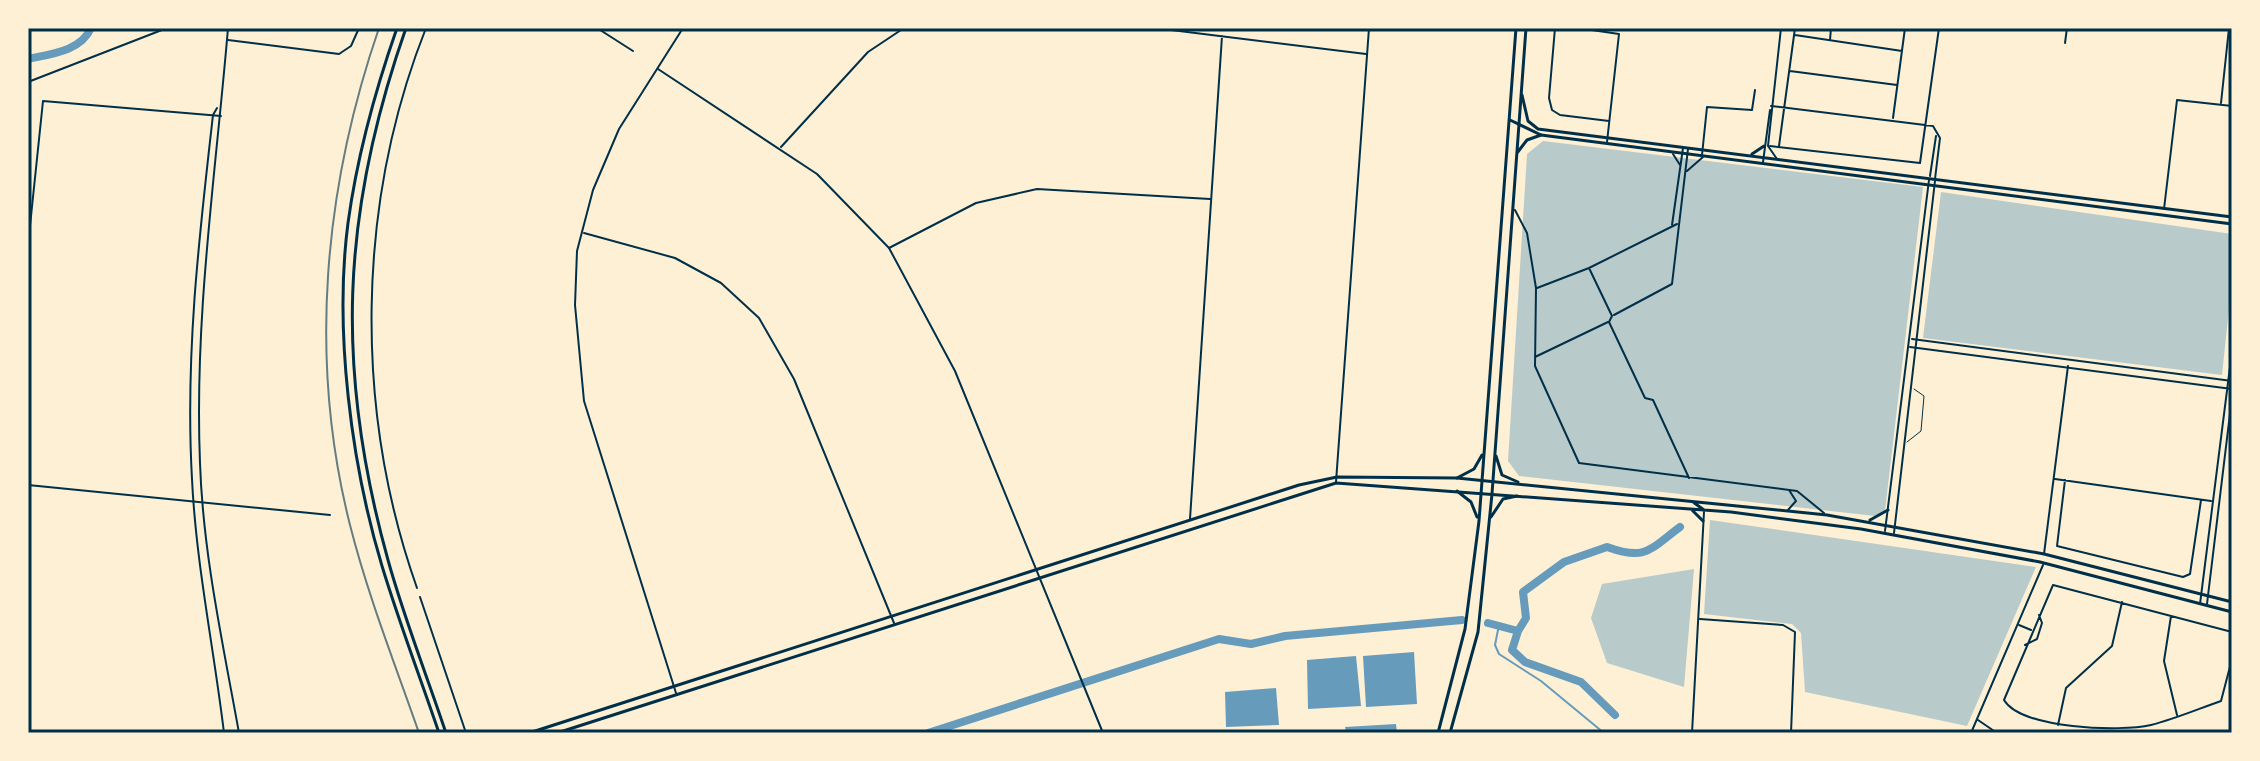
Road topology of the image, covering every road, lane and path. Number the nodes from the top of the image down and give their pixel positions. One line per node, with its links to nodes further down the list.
1 (167, 28): 35 (street)
2 (228, 28): 26 (street)
3 (359, 28): 26 (street)
4 (397, 28): 168 (main road)
5 (406, 28): 169 (main road)
6 (426, 28): 142 (street)
7 (597, 28): 30 (street)
8 (683, 28): 33 (street)
9 (904, 28): 54 (street)
10 (1155, 28): 24 (street)
11 (1369, 28): 32 (street)
12 (1516, 28): 25 (main road)
13 (1526, 28): 27 (main road)
14 (1555, 28): 47 (street)
15 (1578, 28): 47 (street)
16 (1781, 28): 42 (street)
17 (1795, 28): 23 (street)
18 (1831, 28): 28 (street)
19 (1905, 28): 31 (street)
20 (1939, 28): 50 (street)
21 (2067, 28): 29 (street)
22 (2232, 28): 39 (street)
23 (1794, 35): 28 (street); 34 (street)
24 (1222, 36): 32 (street); 70 (street)
25 (1515, 39): 27 (main road); 46 (main road)
26 (227, 40): 41 (street)
27 (1525, 40): 38 (main road)
28 (1829, 41): 31 (street)
29 (2065, 43)
30 (633, 51)
31 (1902, 51): 36 (street)
32 (1367, 54): 100 (street)
33 (658, 69): 54 (street); 77 (street)
34 (1789, 71): 36 (street); 43 (street)
35 (28, 82)
36 (1897, 85): 48 (street)
37 (1755, 90): 57 (street)
38 (1522, 95): 49 (main road); 52 (main road)
39 (2221, 105): 40 (street); 72 (street)
40 (2232, 106)
41 (218, 107): 44 (street); 45 (street)
42 (1771, 107): 43 (street); 53 (street)
43 (1784, 107): 48 (street); 55 (street)
44 (213, 115): 45 (street); 78 (street); 116 (street)
45 (221, 116): 119 (street)
46 (1510, 120): 49 (main road); 99 (main road)
47 (1610, 121): 52 (street)
48 (1893, 121): 50 (street)
49 (1519, 125): 51 (main road); 59 (main road)
50 (1926, 125): 55 (street); 68 (street)
51 (1541, 135): 52 (main road); 59 (main road)
52 (1607, 141): 56 (main road); 58 (main road)
53 (1766, 146): 55 (street); 62 (main road); 63 (street); 64 (street)
54 (781, 147): 79 (street)
55 (1779, 147)
56 (1686, 148): 57 (main road); 60 (street)
57 (1702, 150): 61 (street); 62 (main road)
58 (1671, 152): 60 (main road); 66 (street)
59 (1517, 153): 71 (main road)
60 (1685, 154): 61 (main road); 66 (street); 67 (street)
61 (1703, 156): 65 (main road); 67 (street)
62 (1748, 156): 63 (main road)
63 (1763, 158): 64 (main road); 65 (street)
64 (1778, 160): 68 (main road)
65 (1763, 164): 69 (main road)
66 (1681, 166): 76 (street)
67 (1685, 174): 74 (street)
68 (1932, 179): 69 (street); 72 (main road)
69 (1932, 186): 75 (main road); 84 (street); 85 (street)
70 (1211, 199): 79 (street); 129 (street)
71 (1512, 206): 81 (street); 98 (main road)
72 (2164, 209): 73 (main road)
73 (2232, 217)
74 (1679, 223): 76 (street); 82 (street)
75 (2230, 224)
76 (1672, 226): 80 (street)
77 (582, 233): 153 (street); 161 (street)
78 (28, 245)
79 (889, 248): 140 (street)
80 (1589, 268): 81 (street); 82 (street)
81 (1536, 288): 89 (street)
82 (1612, 316): 83 (street)
83 (1609, 322): 89 (street); 102 (street)
84 (1910, 339): 85 (street); 86 (street)
85 (1918, 340): 87 (street); 91 (street)
86 (1909, 347): 87 (street); 92 (street)
87 (1917, 348): 90 (street); 93 (street)
88 (2232, 351): 91 (street)
89 (1535, 357): 102 (street)
90 (2068, 366): 94 (street); 103 (street)
91 (2230, 380): 94 (street)
92 (1904, 387): 93 (lane); 124 (street)
93 (1911, 388): 97 (street); 97 (lane)
94 (2227, 388): 95 (street); 118 (street)
95 (2232, 389)
96 (2232, 397): 144 (street)
97 (1905, 443): 135 (street)
98 (1495, 448): 106 (main road); 107 (main road)
99 (1483, 450): 101 (main road); 104 (main road)
100 (1337, 477): 101 (main road); 108 (street); 129 (main road)
101 (1457, 478): 104 (main road)
102 (1689, 478): 110 (street)
103 (2054, 479): 105 (street); 138 (street)
104 (1481, 480): 106 (main road); 112 (main road)
105 (2065, 480): 115 (street); 115 (street)
106 (1493, 481): 107 (main road); 113 (main road)
107 (1518, 482): 117 (main road)
108 (1336, 483): 111 (main road); 141 (main road)
109 (28, 485): 116 (street)
110 (1788, 490): 125 (street); 127 (street)
111 (1457, 491): 112 (main road); 131 (main road)
112 (1481, 492): 113 (main road); 131 (main road)
113 (1492, 494): 114 (main road); 130 (main road)
114 (1517, 496): 122 (main road); 130 (main road)
115 (2201, 500): 118 (street)
116 (193, 501): 119 (street); 166 (street)
117 (1689, 501): 120 (main road); 123 (main road)
118 (2213, 501): 143 (street)
119 (203, 502): 126 (street); 167 (street)
120 (1721, 504): 123 (main road); 125 (main road)
121 (2232, 505): 128 (street)
122 (1688, 509): 123 (main road); 132 (main road)
123 (1704, 510): 132 (street); 136 (main road)
124 (1888, 510): 133 (main road); 134 (street)
125 (1783, 511): 127 (main road)
126 (330, 515)
127 (1827, 515): 133 (main road)
128 (2232, 518)
129 (1190, 520): 140 (main road)
130 (1489, 520): 175 (main road)
131 (1479, 521): 174 (main road)
132 (1703, 521): 154 (street)
133 (1866, 521): 134 (main road)
134 (1886, 524): 135 (main road); 136 (street)
135 (1895, 526): 137 (street); 138 (main road)
136 (1885, 532): 137 (main road)
137 (1894, 533): 139 (main road)
138 (2044, 554): 143 (main road)
139 (2044, 563): 148 (main road); 156 (street)
140 (1036, 570): 141 (street); 153 (main road)
141 (1039, 577): 155 (main road); 173 (street)
142 (417, 588)
143 (2201, 594): 144 (main road); 148 (street)
144 (2209, 596): 147 (main road); 149 (street)
145 (420, 597): 170 (street)
146 (2123, 601): 151 (street); 152 (street); 165 (street)
147 (2232, 602)
148 (2200, 604): 149 (main road)
149 (2207, 606): 150 (main road)
150 (2232, 612)
151 (2038, 615): 157 (street); 159 (street)
152 (2171, 615): 158 (street); 163 (street)
153 (892, 617): 155 (street); 161 (main road)
154 (1698, 619): 176 (street); 177 (street)
155 (894, 624): 162 (main road)
156 (2018, 625): 157 (street); 164 (street)
157 (2032, 631): 159 (street)
158 (2232, 632)
159 (2025, 645): 165 (street)
160 (2232, 659): 163 (street)
161 (674, 686): 162 (street); 171 (main road)
162 (676, 693): 172 (main road)
163 (2177, 717): 165 (street)
164 (1977, 719): 178 (street); 179 (street)
165 (2058, 725)
166 (224, 733)
167 (239, 733)
168 (439, 733)
169 (446, 733)
170 (466, 733)
171 (529, 733)
172 (557, 733)
173 (1103, 733)
174 (1438, 733)
175 (1450, 733)
176 (1692, 733)
177 (1791, 733)
178 (1971, 733)
179 (1997, 733)

